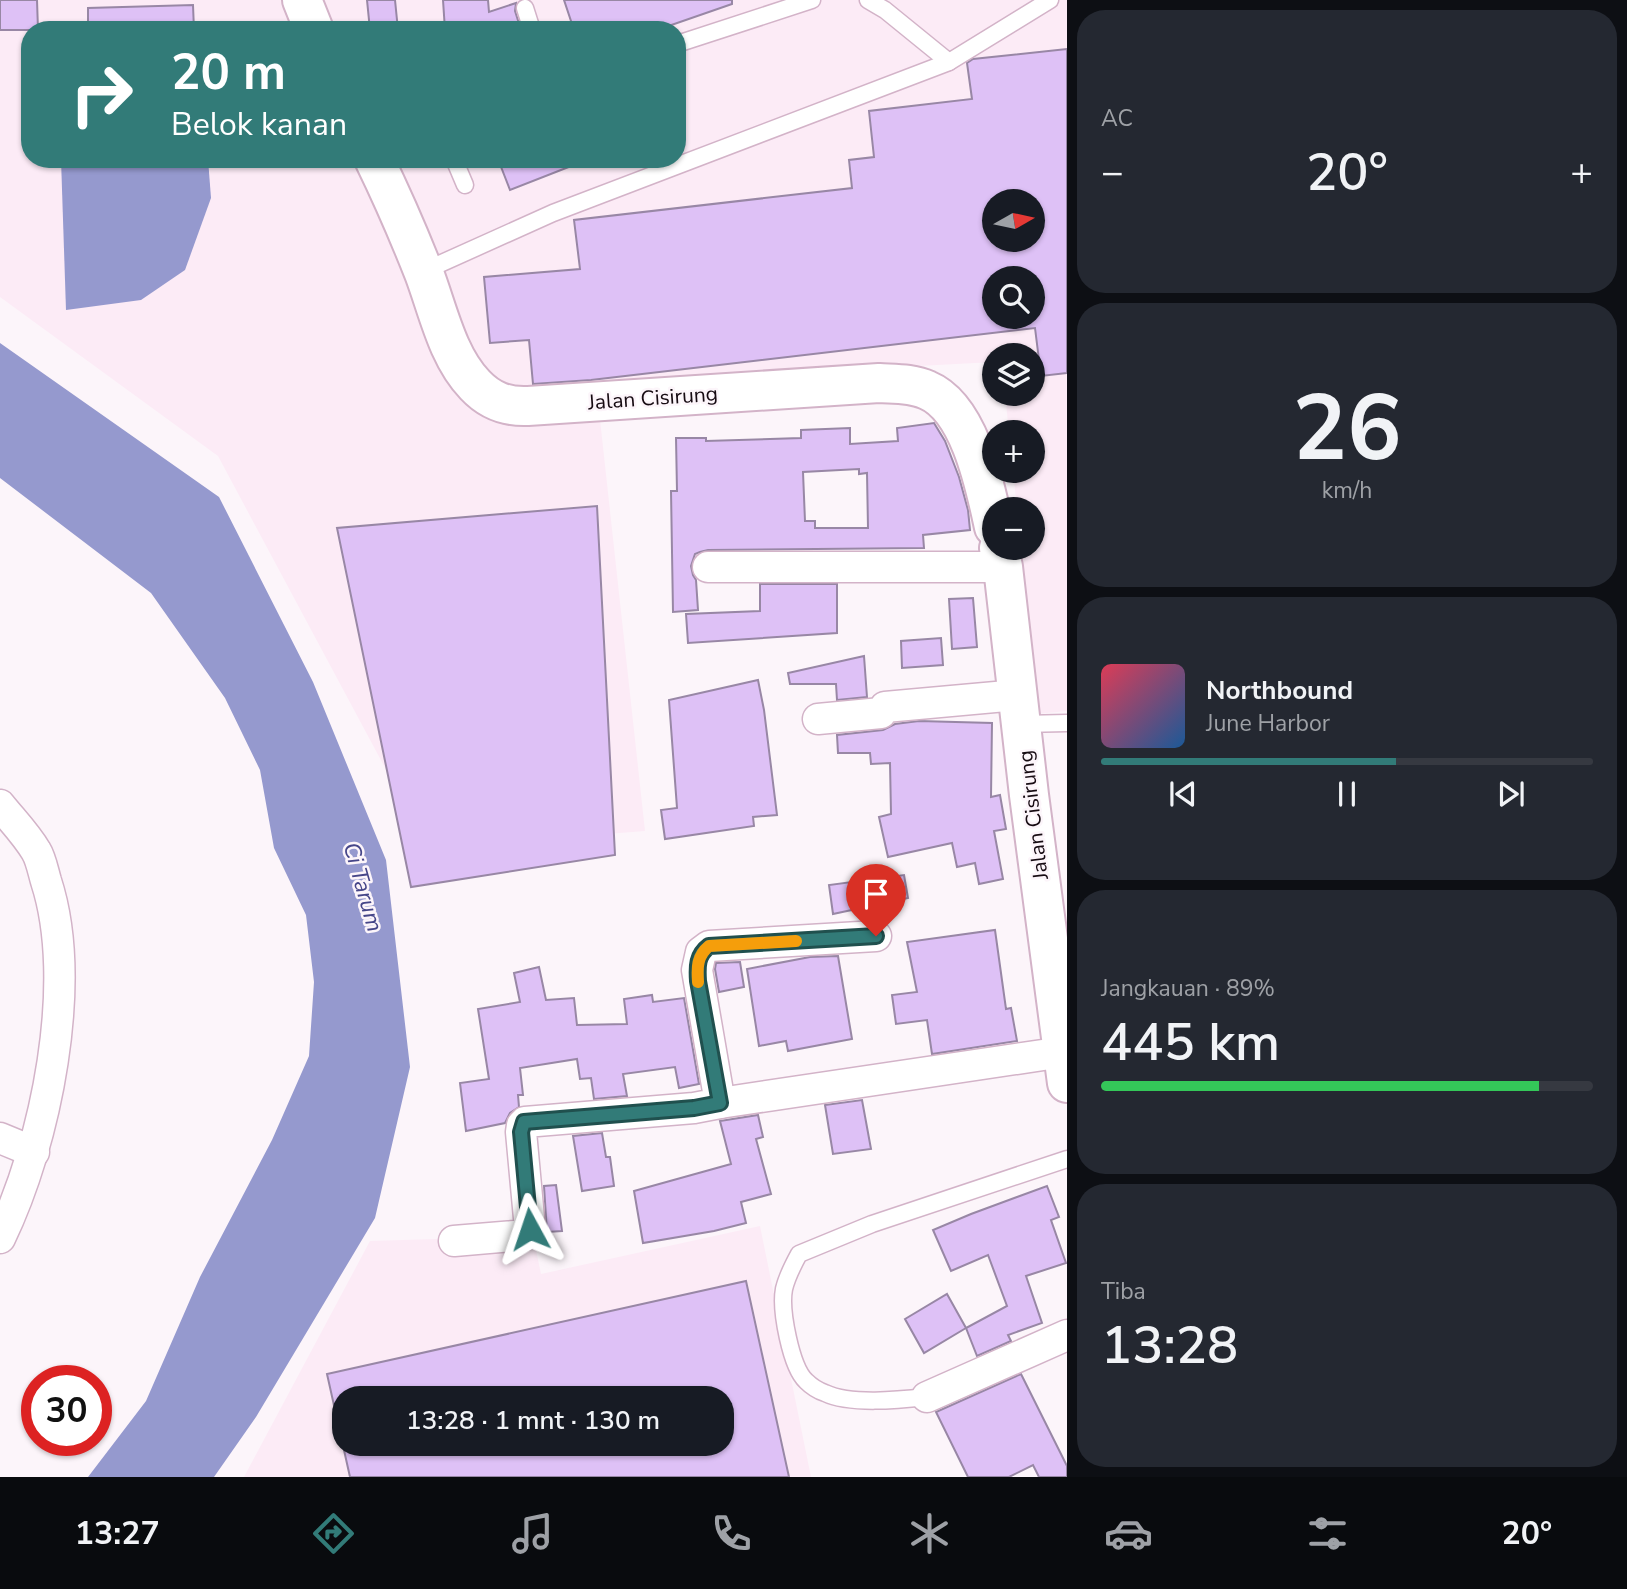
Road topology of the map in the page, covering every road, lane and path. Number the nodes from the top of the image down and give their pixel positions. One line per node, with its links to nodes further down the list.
1 (302, 0): 6 (main road)
2 (812, 0): 8 (lane)
3 (868, 0): 9 (lane)
4 (1050, 0): 9 (lane)
5 (525, 8): 7 (lane)
6 (310, 21)
7 (529, 21)
8 (686, 41)
9 (949, 61): 10 (lane)
10 (686, 162)
11 (384, 168): 15 (main road, Jalan Cisirung)
12 (458, 168): 14 (lane)
13 (670, 168): 15 (lane)
14 (465, 185)
15 (423, 271): 16 (main road, Jalan Cisirung)
16 (987, 497)
17 (982, 558): 19 (street)
18 (1001, 560): 20 (main road, Jalan Cisirung)
19 (708, 567)
20 (1020, 710): 21 (street); 22 (lane); 25 (main road, Jalan Cisirung)
21 (818, 719)
22 (1067, 723)
23 (0, 804): 28 (street)
24 (876, 936): 26 (street)
25 (1065, 1068): 26 (street)
26 (720, 1103): 31 (street)
27 (0, 1138): 28 (street)
28 (34, 1152): 30 (street)
29 (1067, 1159): 33 (lane)
30 (0, 1238)
31 (454, 1241)
32 (1067, 1335): 33 (street)
33 (927, 1397)

